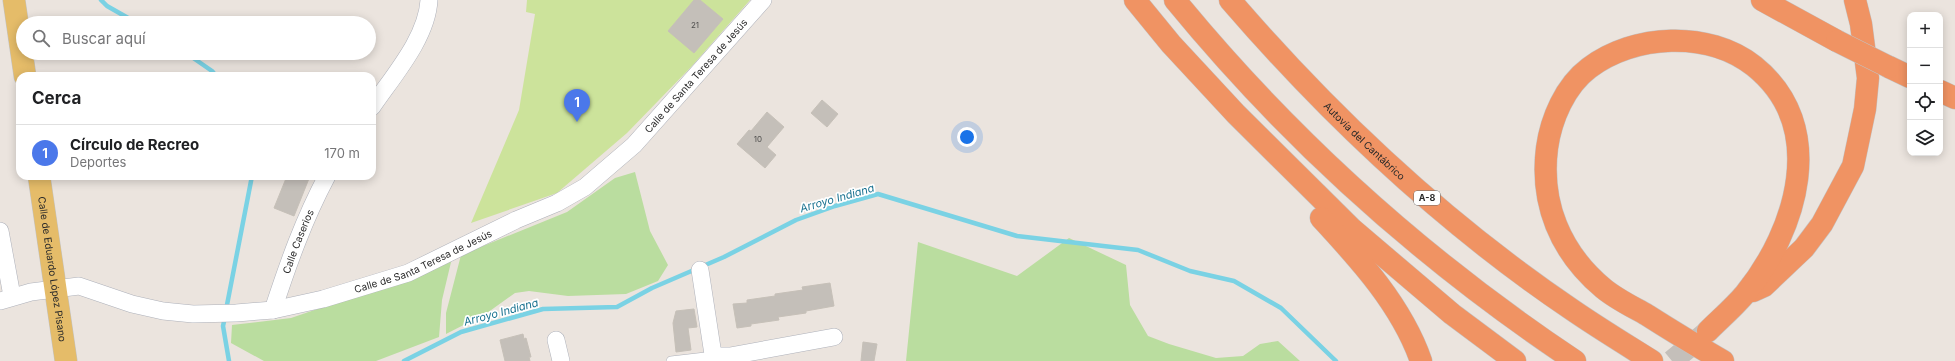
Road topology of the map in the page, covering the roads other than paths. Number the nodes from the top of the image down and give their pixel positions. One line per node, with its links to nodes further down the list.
1 (14, 0): 9 (main road)
2 (429, 0): 16 (street)
3 (762, 0): 24 (street, Calle de Santa Teresa de Jesús)
4 (1135, 0): 10 (highway)
5 (1175, 0): 34 (highway)
6 (1230, 0): 35 (highway, Autovía del Cantábrico / A-8)
7 (1762, 0): 13 (highway, bridge)
8 (1854, 0): 22 (highway)
9 (16, 16)
10 (1170, 44): 32 (highway); 33 (highway)
11 (23, 60): 12 (main road)
12 (24, 72)
13 (1907, 76)
14 (1943, 92): 15 (highway)
15 (1955, 98)
16 (376, 101)
17 (40, 180): 21 (main road, Calle de Eduardo López Pisano)
18 (326, 180): 24 (street, Calle Caserios)
19 (0, 232): 23 (street)
20 (700, 270): 28 (street)
21 (55, 288): 23 (street, Calle de Santa Teresa de Jesús); 24 (street, Calle de Santa Teresa de Jesús); 29 (main road, Calle de Eduardo López Pisano)
22 (1745, 294): 25 (highway); 36 (highway)
23 (6, 298)
24 (273, 310)
25 (1708, 332)
26 (834, 337): 28 (street)
27 (556, 340): 30 (street)
28 (719, 358): 31 (lane)
29 (66, 361)
30 (561, 361)
31 (671, 361)
32 (1421, 361)
33 (1515, 361)
34 (1575, 361)
35 (1652, 361)
36 (1722, 361)

